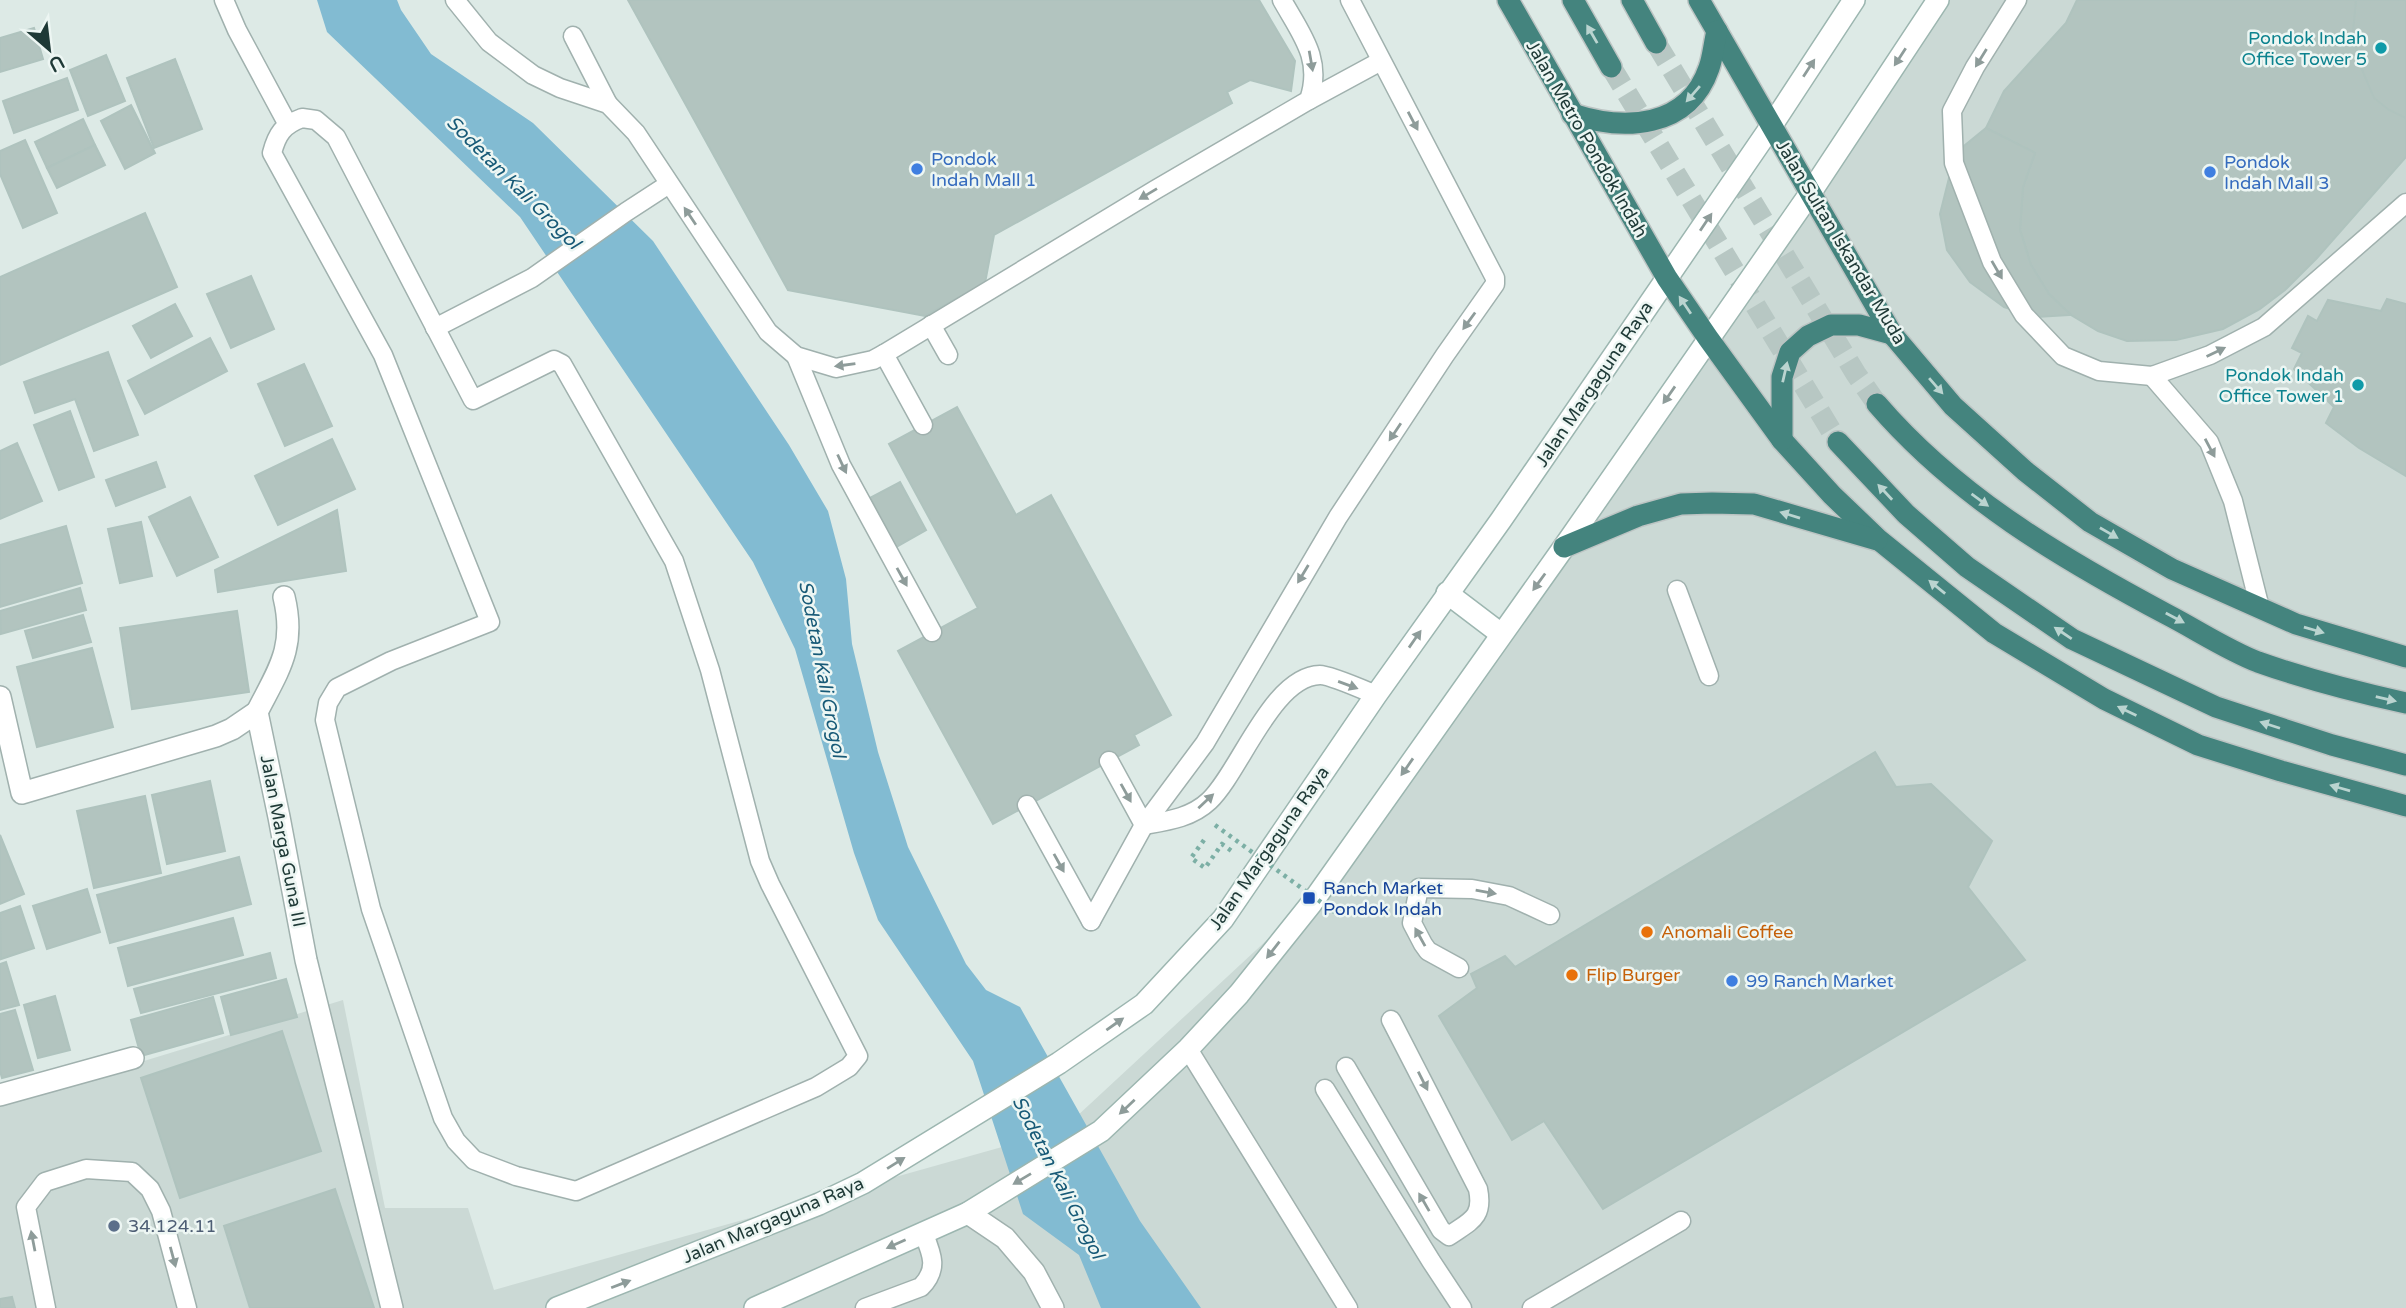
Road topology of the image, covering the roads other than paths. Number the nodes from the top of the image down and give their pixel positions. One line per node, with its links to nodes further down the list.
1 (224, 0): 20 (lane)
2 (455, 0): 18 (lane)
3 (1282, 0): 17 (lane, one-way to 17)
4 (1350, 0): 15 (lane)
5 (1508, 0): 19 (highway, Jalan Metro Pondok Indah)
6 (1573, 0): 16 (highway, one-way to 6)
7 (1632, 0): 14 (highway)
8 (1699, 0): 12 (highway)
9 (1854, 0): 21 (main road, Jalan Margaguna Raya, one-way to 9)
10 (1938, 0): 23 (main road, one-way to 23)
11 (2017, 0): 33 (lane, one-way to 33)
12 (1717, 31): 19 (highway, one-way to 19); 21 (highway)
13 (573, 36): 18 (lane)
14 (1657, 43)
15 (1381, 61): 17 (lane); 56 (lane, one-way to 56)
16 (1611, 67)
17 (1309, 100): 26 (lane, one-way to 26)
18 (608, 104): 22 (lane)
19 (1572, 114): 25 (highway, Jalan Metro Pondok Indah)
20 (287, 123): 27 (lane); 27 (lane)
21 (1772, 125): 23 (highway, Jalan Sultan Iskandar Muda); 25 (main road, Jalan Margaguna Raya, one-way to 21)
22 (669, 184): 27 (lane); 32 (lane, one-way to 22)
23 (1811, 192): 28 (highway, Jalan Sultan Iskandar Muda); 29 (main road)
24 (2406, 203): 33 (lane, one-way to 24)
25 (1667, 278): 29 (highway, one-way to 25); 41 (main road, Jalan Margaguna Raya)
26 (931, 325): 30 (lane); 31 (lane)
27 (435, 328)
28 (1892, 334): 36 (highway, one-way to 28); 43 (highway, Jalan Sultan Iskandar Muda, one-way to 43)
29 (1708, 338): 36 (highway); 39 (main road, one-way to 39)
30 (884, 354): 32 (lane, one-way to 32); 35 (lane)
31 (947, 355)
32 (796, 356): 44 (lane, one-way to 44)
33 (2152, 376): 43 (lane, one-way to 43)
34 (1877, 404): 50 (highway, one-way to 50)
35 (923, 425)
36 (1782, 440): 38 (highway)
37 (1838, 442): 53 (highway, one-way to 37)
38 (1880, 540): 39 (highway, one-way to 39); 55 (highway, one-way to 38)
39 (1564, 547): 45 (main road, one-way to 45)
40 (1677, 590): 47 (lane)
41 (1447, 593): 45 (main road); 48 (main road, Jalan Margaguna Raya, one-way to 41)
42 (284, 597): 51 (main road)
43 (2260, 608): 46 (highway, Jalan Sultan Iskandar Muda, one-way to 46)
44 (933, 632)
45 (1501, 634): 60 (main road, one-way to 60)
46 (2406, 657)
47 (1709, 676)
48 (1376, 695): 56 (lane, one-way to 48); 71 (main road, Jalan Margaguna Raya, one-way to 48)
49 (0, 697): 51 (main road)
50 (2406, 703)
51 (257, 712): 70 (main road, Jalan Marga Guna III)
52 (1109, 761): 56 (lane, one-way to 56)
53 (2406, 765)
54 (1027, 805): 56 (lane, one-way to 56)
55 (2406, 806)
56 (1144, 825)
57 (1550, 915): 58 (lane, one-way to 57)
58 (1459, 968)
59 (1391, 1020): 62 (lane, one-way to 62)
60 (1188, 1049): 65 (main road, one-way to 65); 75 (lane)
61 (133, 1058): 64 (main road)
62 (1346, 1066)
63 (1325, 1089): 76 (lane)
64 (0, 1095)
65 (974, 1209): 67 (main road); 74 (main road)
66 (1681, 1222): 77 (lane)
67 (923, 1232): 72 (main road, one-way to 72); 73 (lane)
68 (46, 1308): 69 (lane, one-way to 69)
69 (187, 1308)
70 (392, 1308)
71 (557, 1308)
72 (754, 1308)
73 (865, 1308)
74 (1053, 1308)
75 (1348, 1308)
76 (1462, 1308)
77 (1532, 1308)

